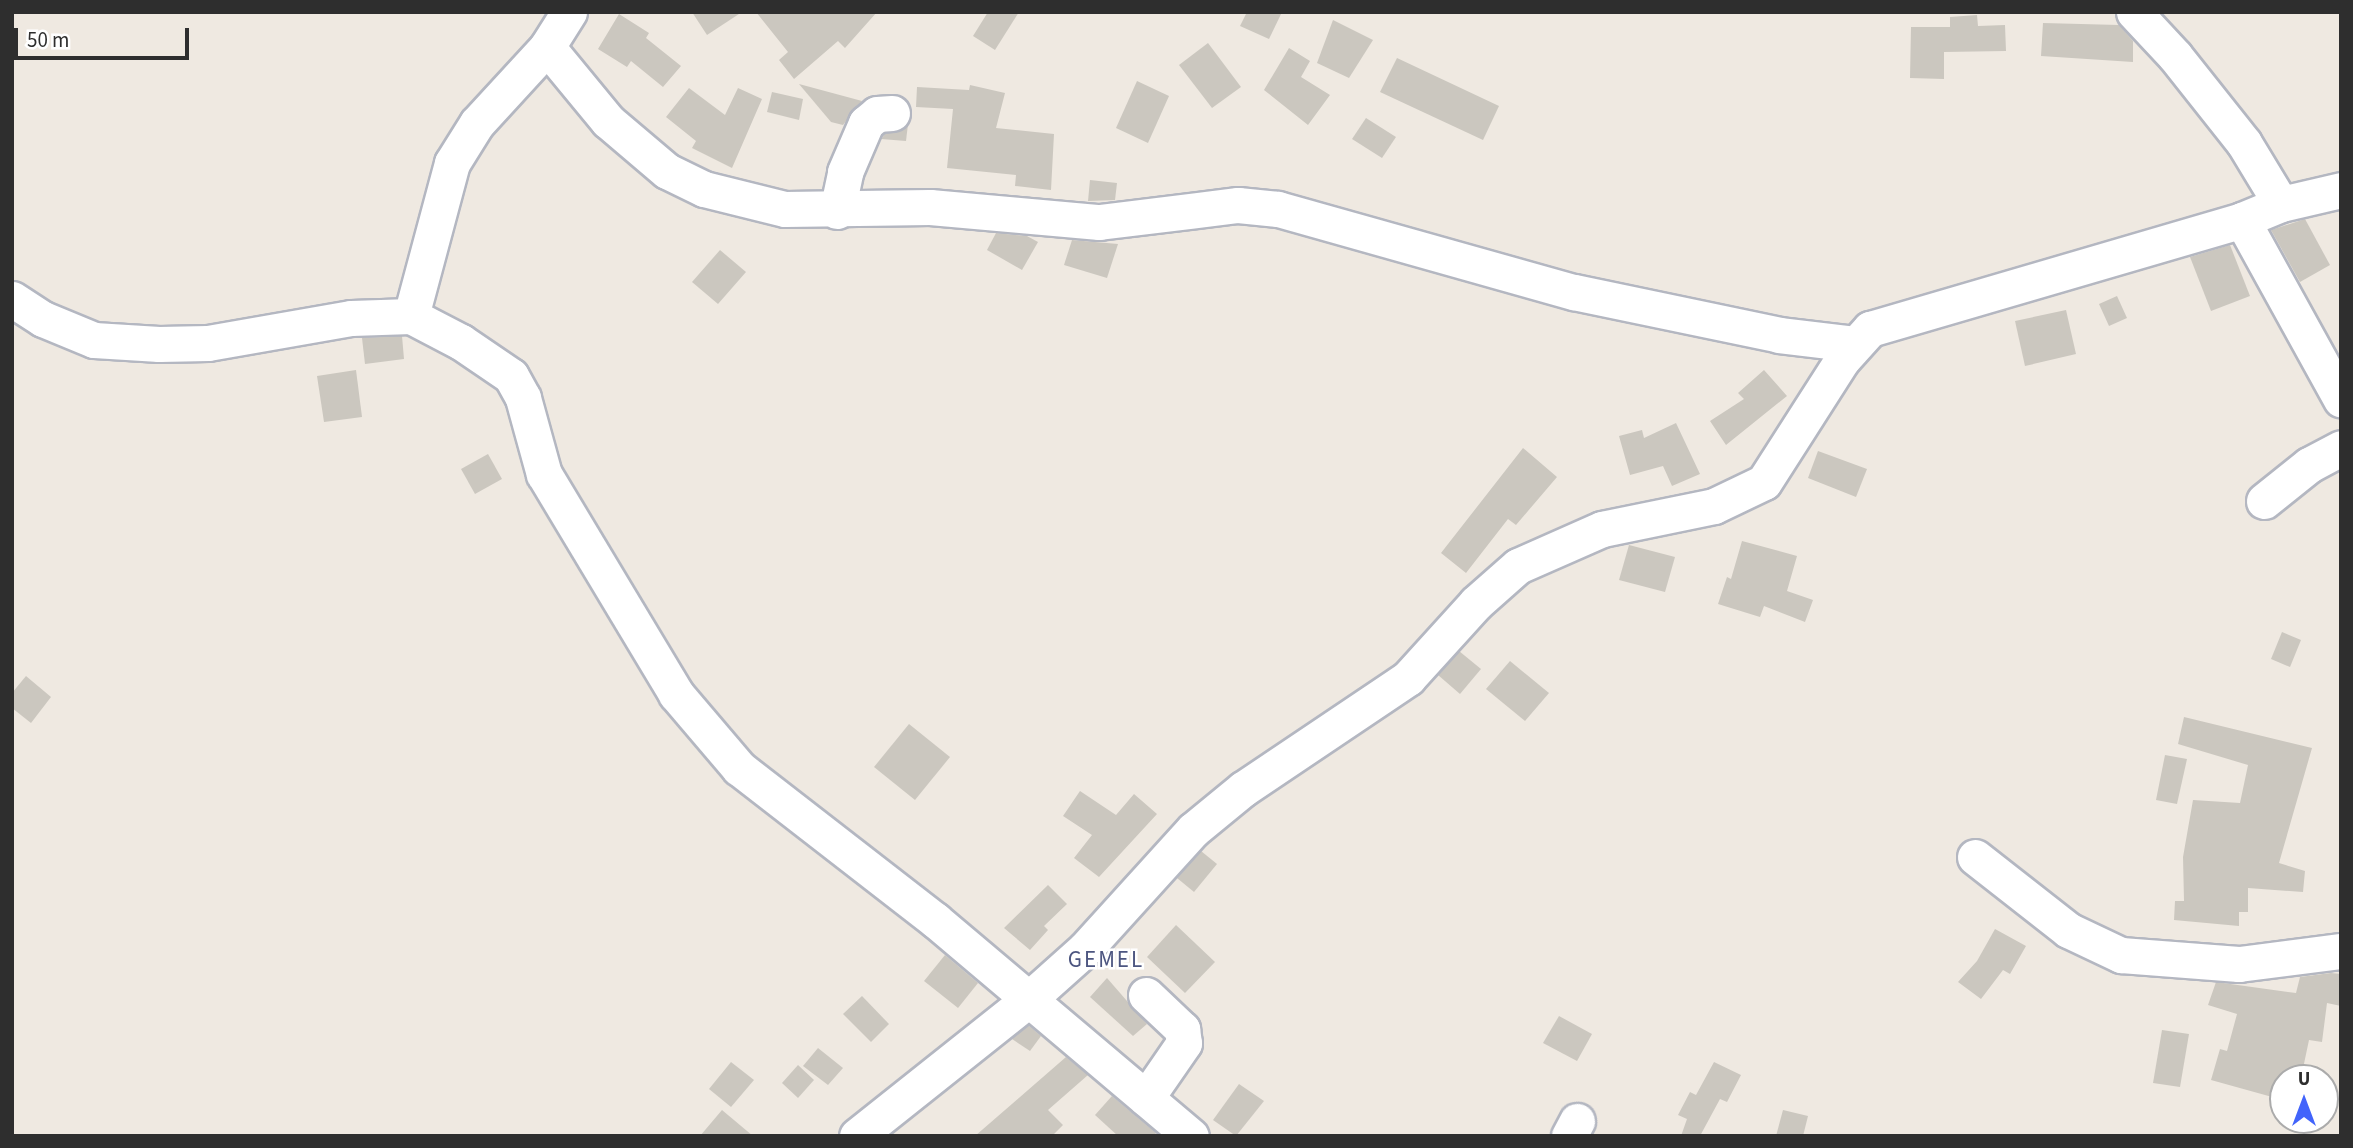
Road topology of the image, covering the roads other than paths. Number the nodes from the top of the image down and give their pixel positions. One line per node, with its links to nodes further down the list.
1 (569, 12): 3 (street)
2 (2134, 12): 6 (street)
3 (547, 47): 7 (street); 10 (street)
4 (892, 113): 7 (street)
5 (2341, 190): 6 (street)
6 (2281, 204): 8 (street)
7 (837, 211): 11 (street)
8 (2242, 220): 11 (street); 12 (street)
9 (12, 299): 10 (street)
10 (411, 316): 18 (street)
11 (1854, 344): 18 (street)
12 (2341, 399)
13 (2341, 448): 14 (street)
14 (2264, 501)
15 (1975, 857): 16 (street)
16 (2341, 951)
17 (1146, 995): 19 (street)
18 (1029, 999): 19 (street); 20 (street)
19 (1146, 1098): 21 (street)
20 (857, 1136)
21 (1191, 1136)

